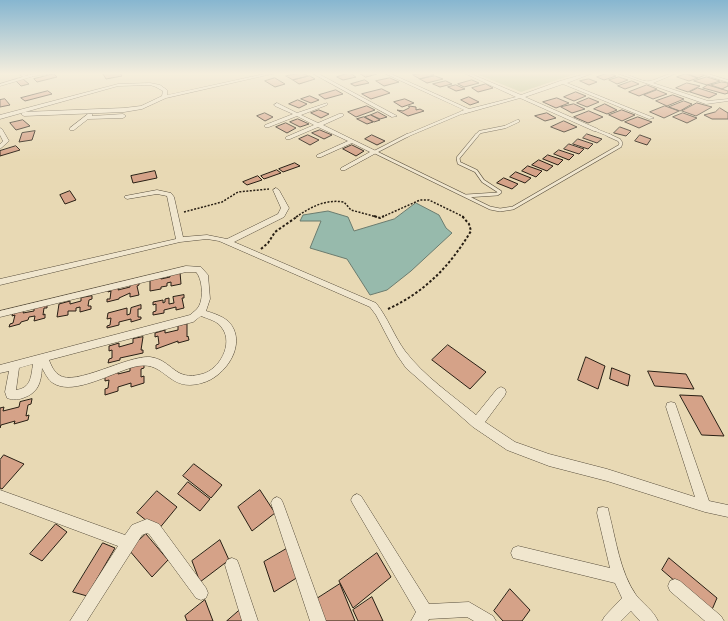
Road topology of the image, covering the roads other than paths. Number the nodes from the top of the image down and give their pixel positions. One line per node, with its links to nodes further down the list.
1 (56, 102): 15 (street)
2 (154, 102): 12 (street)
3 (368, 102): 18 (street)
4 (447, 102): 13 (street)
5 (498, 102): 13 (street)
6 (533, 102): 27 (street)
7 (611, 102): 21 (street)
8 (705, 102): 9 (street)
9 (715, 102)
10 (325, 104): 14 (street)
11 (277, 105): 14 (street)
12 (94, 111): 15 (street); 20 (street)
13 (466, 111): 31 (lane)
14 (297, 114): 23 (street); 24 (street)
15 (7, 115): 19 (street)
16 (341, 115): 23 (street)
17 (123, 116): 20 (street)
18 (394, 116)
19 (0, 117)
20 (86, 118): 25 (street)
21 (651, 118)
22 (518, 121): 35 (lane)
23 (318, 125): 28 (street); 29 (street)
24 (267, 126)
25 (72, 129)
26 (0, 130): 30 (street)
27 (596, 130): 35 (lane)
28 (288, 138)
29 (353, 141): 31 (street); 32 (street)
30 (0, 147)
31 (375, 152): 33 (street); 35 (lane)
32 (319, 156)
33 (343, 169)
34 (276, 190): 38 (street)
35 (464, 196)
36 (127, 197): 37 (street)
37 (180, 240): 38 (street); 39 (street)
38 (229, 241): 47 (street)
39 (0, 282)
40 (200, 312): 41 (street); 42 (street); 42 (street)
41 (0, 314)
42 (40, 358): 43 (street); 43 (street)
43 (16, 365): 44 (street)
44 (0, 369)
45 (501, 392): 47 (street)
46 (671, 408): 51 (street)
47 (477, 423): 51 (street)
48 (0, 496): 54 (street)
49 (357, 500): 61 (street)
50 (277, 503): 64 (street)
51 (705, 506): 52 (street)
52 (728, 511)
53 (603, 513): 57 (street)
54 (128, 543): 59 (street); 62 (street)
55 (518, 553): 57 (street)
56 (232, 565): 63 (street)
57 (619, 577): 60 (street)
58 (675, 586): 68 (street)
59 (201, 593)
60 (631, 600): 66 (street); 67 (street)
61 (422, 616): 65 (street)
62 (78, 621)
63 (250, 621)
64 (318, 621)
65 (488, 621)
66 (610, 621)
67 (650, 621)
68 (716, 621)

